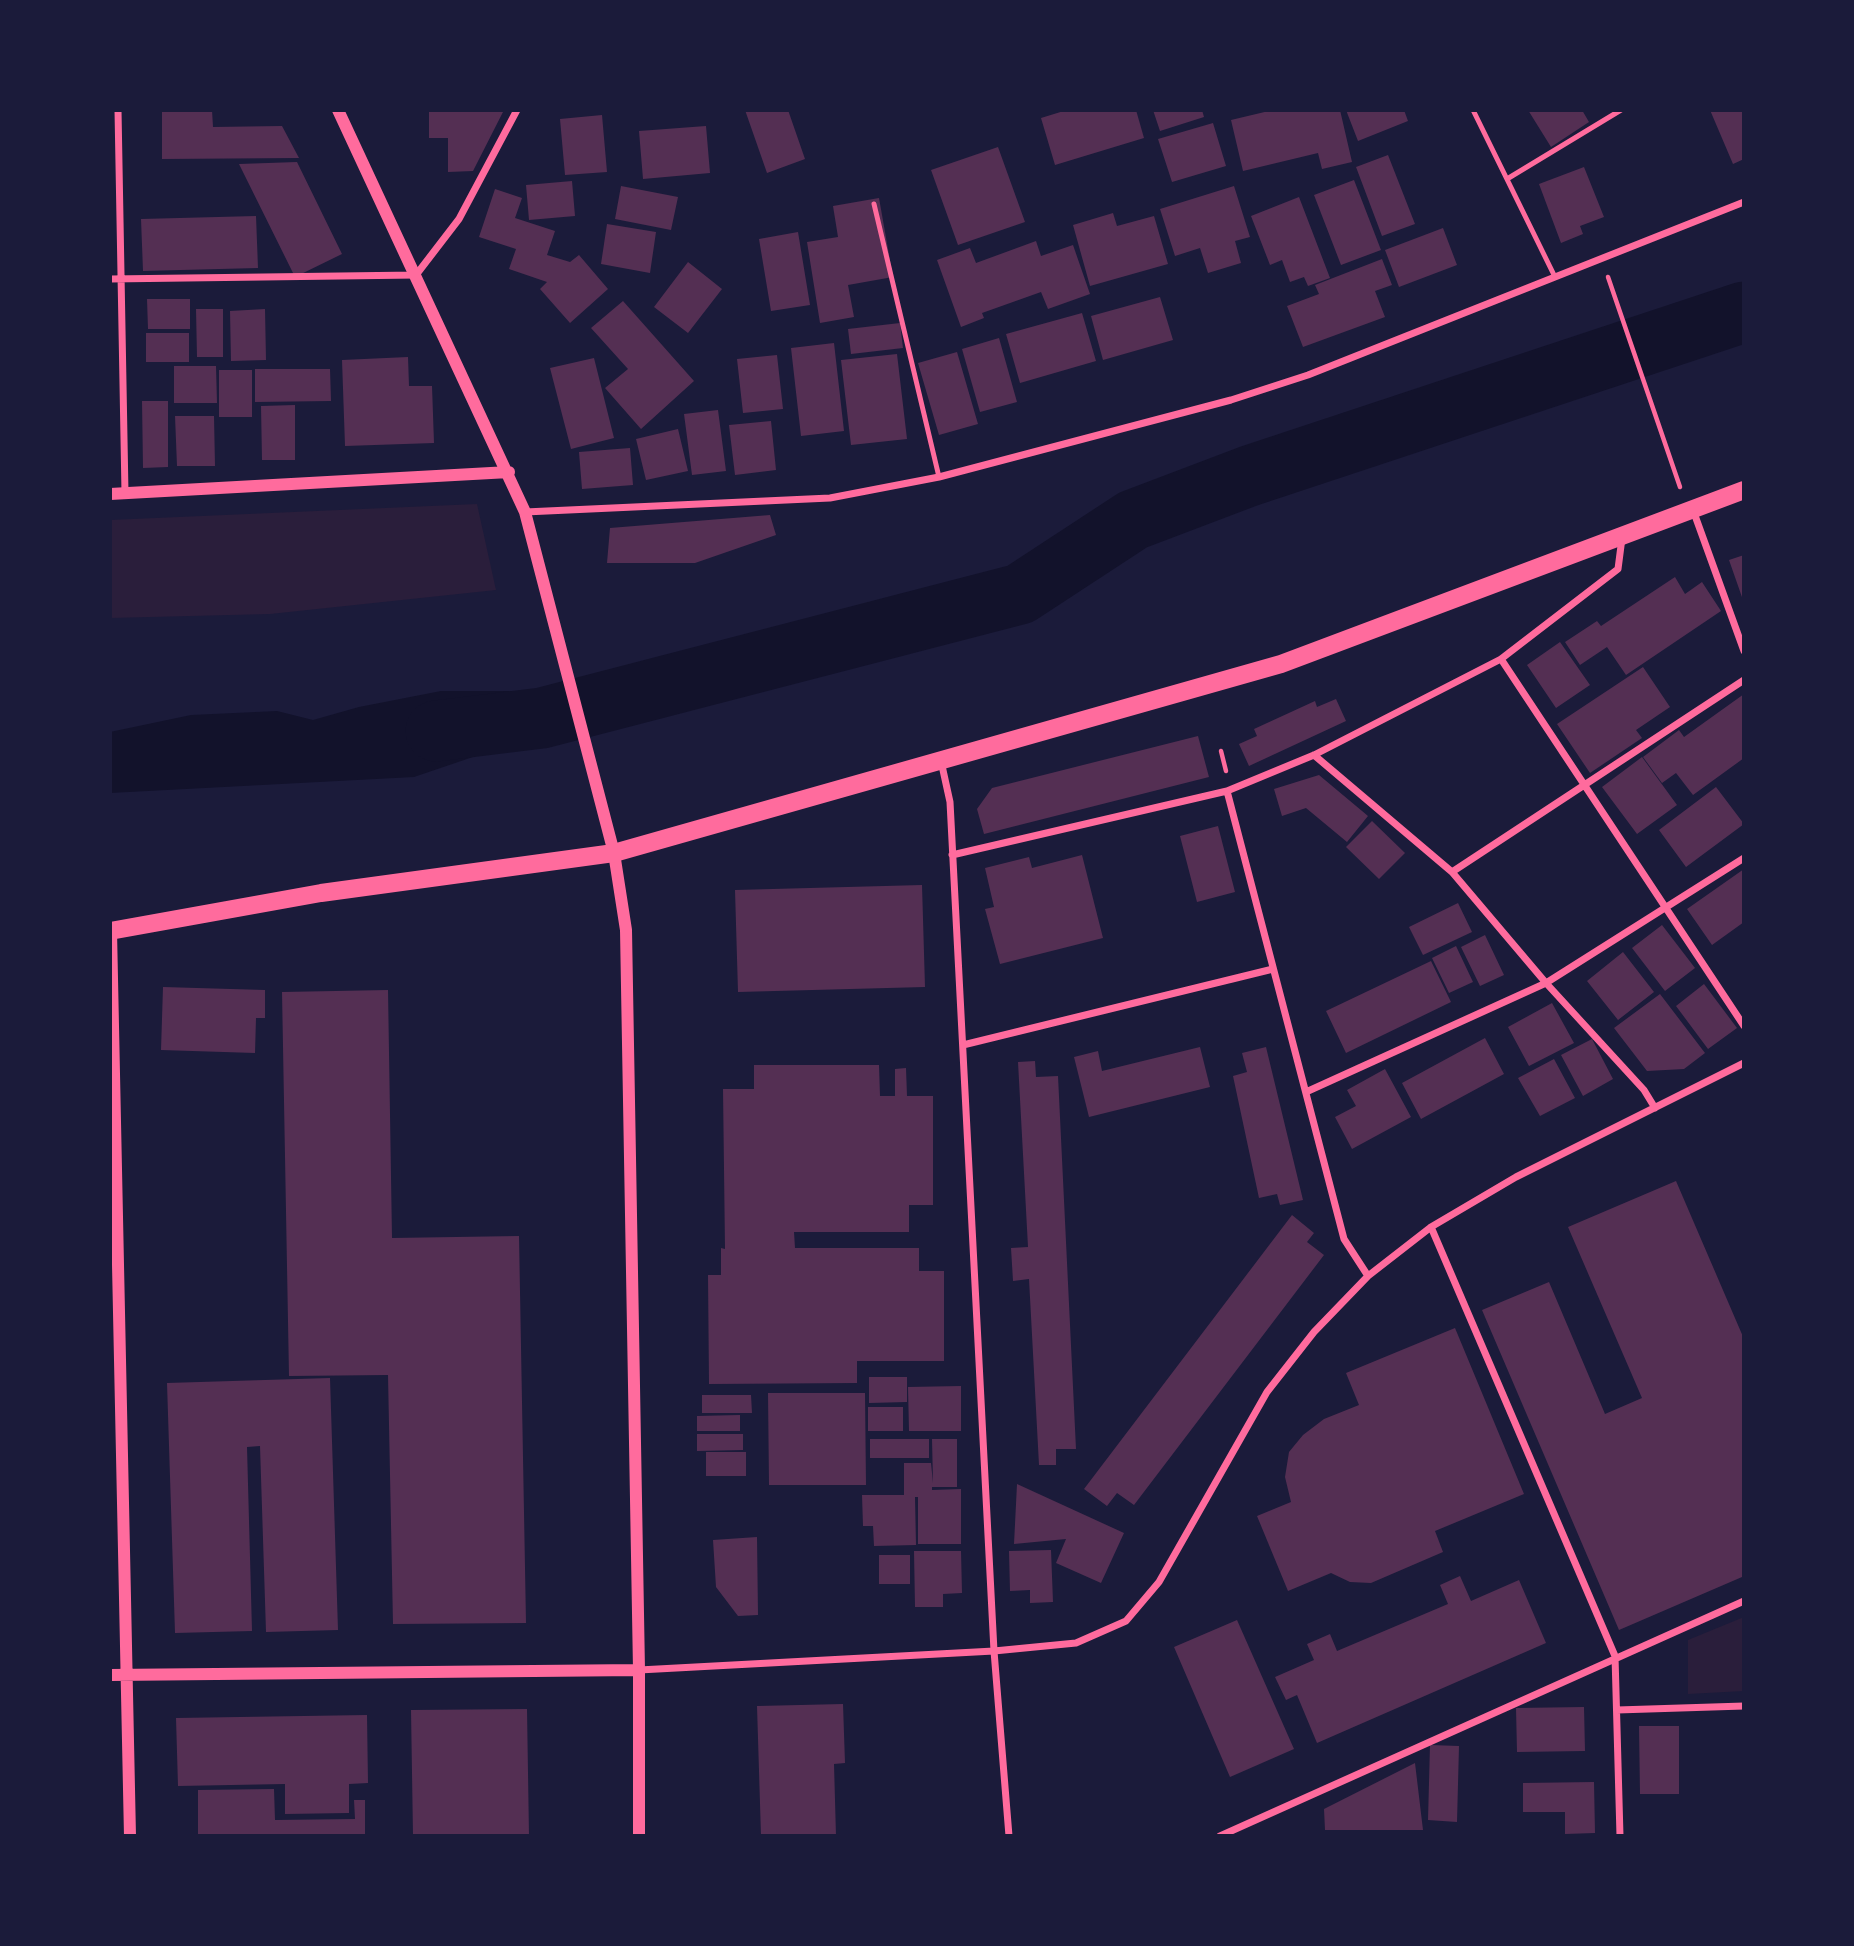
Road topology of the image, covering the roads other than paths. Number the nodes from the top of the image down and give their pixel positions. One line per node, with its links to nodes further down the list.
1 (118, 110): 12 (street)
2 (338, 110): 9 (street)
3 (517, 110): 9 (street)
4 (1473, 110): 6 (lane)
5 (1621, 110): 6 (lane)
6 (1507, 179): 10 (lane)
7 (1744, 202): 10 (street)
8 (874, 204): 14 (lane)
9 (416, 275): 12 (street); 13 (street)
10 (1555, 277): 14 (street)
11 (110, 279): 12 (street)
12 (121, 279): 16 (street)
13 (509, 472): 16 (street); 19 (street)
14 (939, 477): 19 (street)
15 (1744, 490): 18 (main road)
16 (125, 493): 17 (street)
17 (110, 494)
18 (1693, 509): 20 (main road); 21 (street)
19 (525, 512): 28 (street)
20 (1622, 535): 22 (street); 25 (main road)
21 (1744, 651)
22 (1501, 659): 24 (street); 26 (street)
23 (1744, 680): 26 (street)
24 (1314, 755): 27 (street); 31 (street)
25 (941, 761): 28 (main road); 29 (street)
26 (1585, 785): 31 (street); 32 (street)
27 (1227, 791): 29 (street); 34 (street)
28 (614, 853): 33 (main road); 46 (street)
29 (952, 855): 37 (street)
30 (1744, 858): 32 (street)
31 (1452, 872): 35 (street)
32 (1666, 908): 35 (street); 36 (street)
33 (111, 931): 48 (street)
34 (1273, 969): 37 (street); 39 (street)
35 (1546, 983): 39 (street); 40 (street)
36 (1744, 1026)
37 (962, 1045): 44 (street)
38 (1744, 1063): 40 (street)
39 (1306, 1092): 42 (street)
40 (1655, 1108): 41 (street)
41 (1431, 1227): 42 (street); 45 (street)
42 (1368, 1276): 44 (street)
43 (1744, 1601): 45 (street)
44 (994, 1651): 46 (street); 53 (street)
45 (1615, 1657): 50 (street); 54 (street)
46 (639, 1670): 48 (street); 52 (street)
47 (110, 1675): 48 (street)
48 (127, 1675): 51 (street)
49 (1744, 1706): 50 (street)
50 (1617, 1710): 55 (street)
51 (130, 1836)
52 (639, 1836)
53 (1009, 1836)
54 (1220, 1836)
55 (1620, 1836)

